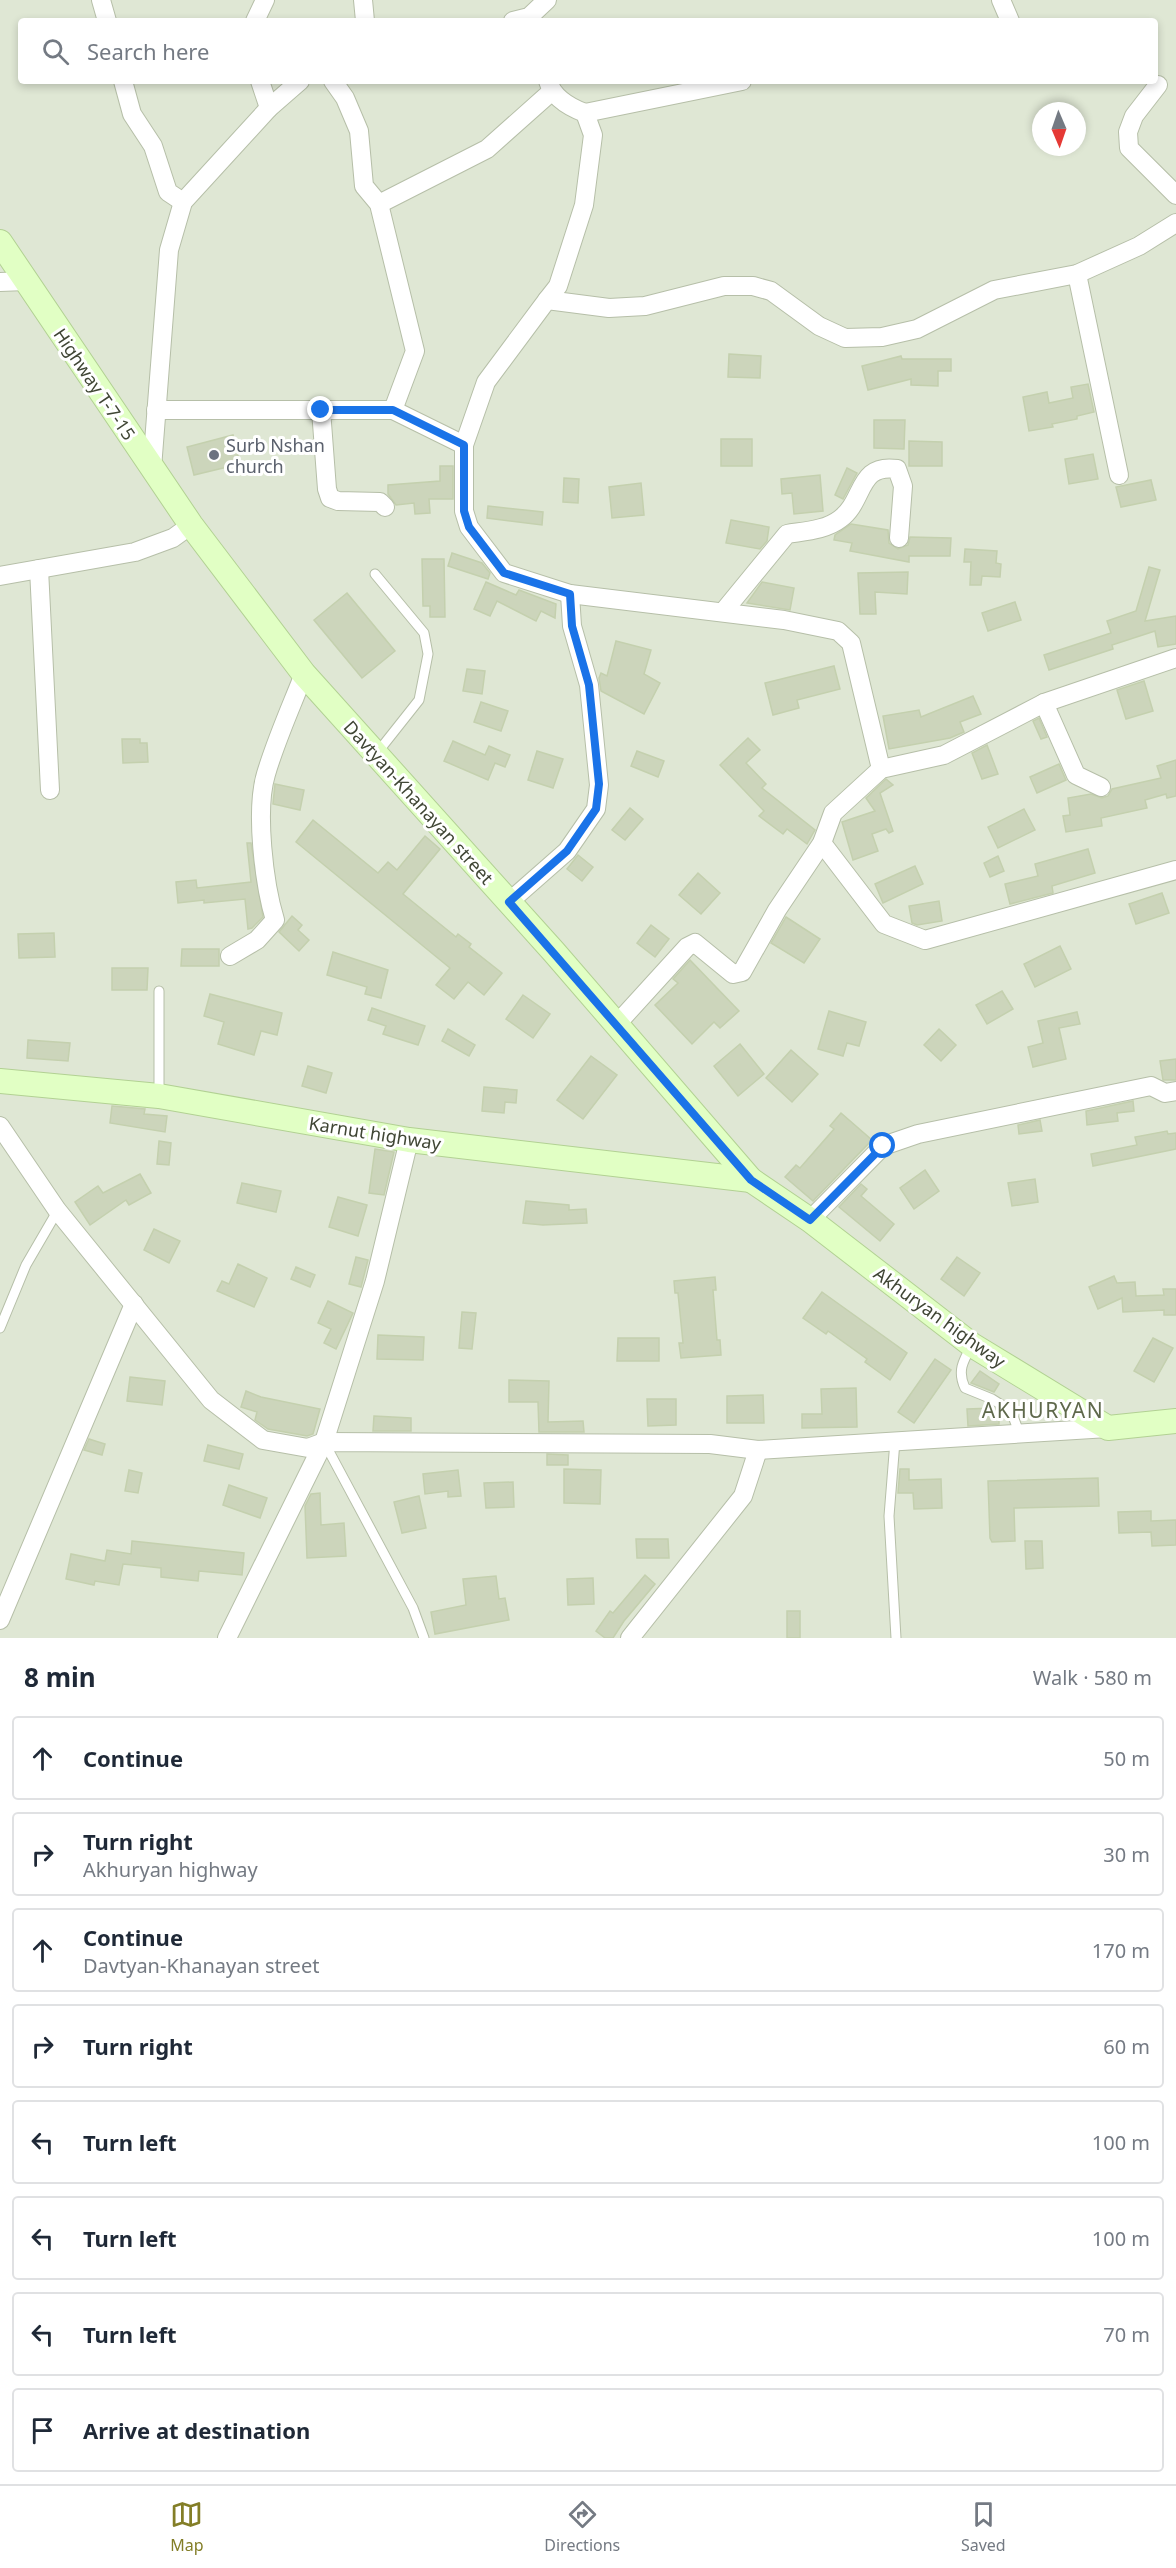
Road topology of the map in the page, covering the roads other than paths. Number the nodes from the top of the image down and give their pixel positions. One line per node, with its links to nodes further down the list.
1 (101, 0): 7 (street)
2 (265, 0): 8 (street)
3 (363, 0): 9 (street)
4 (520, 0): 10 (street)
5 (547, 0): 11 (street)
6 (1001, 0): 12 (street)
7 (106, 18)
8 (256, 18)
9 (365, 18)
10 (524, 18)
11 (526, 18)
12 (1009, 18)
13 (124, 84): 23 (street)
14 (261, 84): 20 (street)
15 (297, 84): 20 (street)
16 (335, 84): 24 (street)
17 (727, 84): 21 (street)
18 (1160, 85): 22 (street)
19 (549, 86): 21 (street); 24 (street)
20 (269, 108): 23 (street)
21 (585, 112): 30 (street)
22 (1176, 195)
23 (183, 201): 31 (street)
24 (379, 204): 33 (street)
25 (1176, 223): 27 (street)
26 (0, 242): 28 (main road, Highway T-7-15)
27 (1077, 274): 30 (street); 36 (street)
28 (26, 281): 29 (street); 35 (main road, Highway T-7-15)
29 (0, 282)
30 (547, 300): 34 (street)
31 (156, 410): 32 (street); 35 (street)
32 (321, 410): 33 (street); 37 (street)
33 (393, 410): 34 (street)
34 (464, 445): 43 (street)
35 (152, 468): 38 (main road, Highway T-7-15)
36 (1119, 475)
37 (385, 507)
38 (191, 525): 40 (street); 46 (main road, Davtyan-Khanayan street)
39 (899, 538): 44 (street)
40 (39, 569): 42 (street); 51 (street)
41 (375, 574): 48 (lane)
42 (0, 576)
43 (570, 594): 44 (street); 54 (street)
44 (723, 612): 49 (street)
45 (1176, 658): 47 (street)
46 (304, 674): 48 (main road, Davtyan-Khanayan street); 55 (street)
47 (1044, 703): 49 (street); 50 (street)
48 (377, 753): 54 (main road, Davtyan-Khanayan street)
49 (881, 769): 52 (street)
50 (1101, 787)
51 (50, 790)
52 (822, 843): 53 (street); 57 (street)
53 (1176, 870)
54 (509, 902): 57 (main road, Davtyan-Khanayan street)
55 (230, 956)
56 (159, 991): 60 (lane)
57 (616, 1025): 63 (main road, Davtyan-Khanayan street)
58 (0, 1081): 60 (main road, Karnut highway)
59 (1176, 1091): 65 (street)
60 (159, 1096): 62 (main road, Karnut highway)
61 (0, 1126): 64 (street)
62 (409, 1140): 63 (main road, Karnut highway); 73 (street)
63 (751, 1180): 65 (main road, Akhuryan highway)
64 (58, 1210): 66 (street); 67 (lane)
65 (810, 1220): 68 (main road, Akhuryan highway)
66 (134, 1304): 73 (street); 75 (street)
67 (0, 1328)
68 (972, 1345): 70 (main road, Akhuryan highway); 71 (lane)
69 (1176, 1421): 70 (main road)
70 (1108, 1428): 71 (street)
71 (1020, 1435): 72 (street)
72 (895, 1441): 74 (street); 79 (lane)
73 (324, 1442): 74 (street); 76 (street); 77 (lane)
74 (758, 1450): 78 (street)
75 (0, 1620)
76 (227, 1638)
77 (424, 1638)
78 (630, 1638)
79 (896, 1638)

